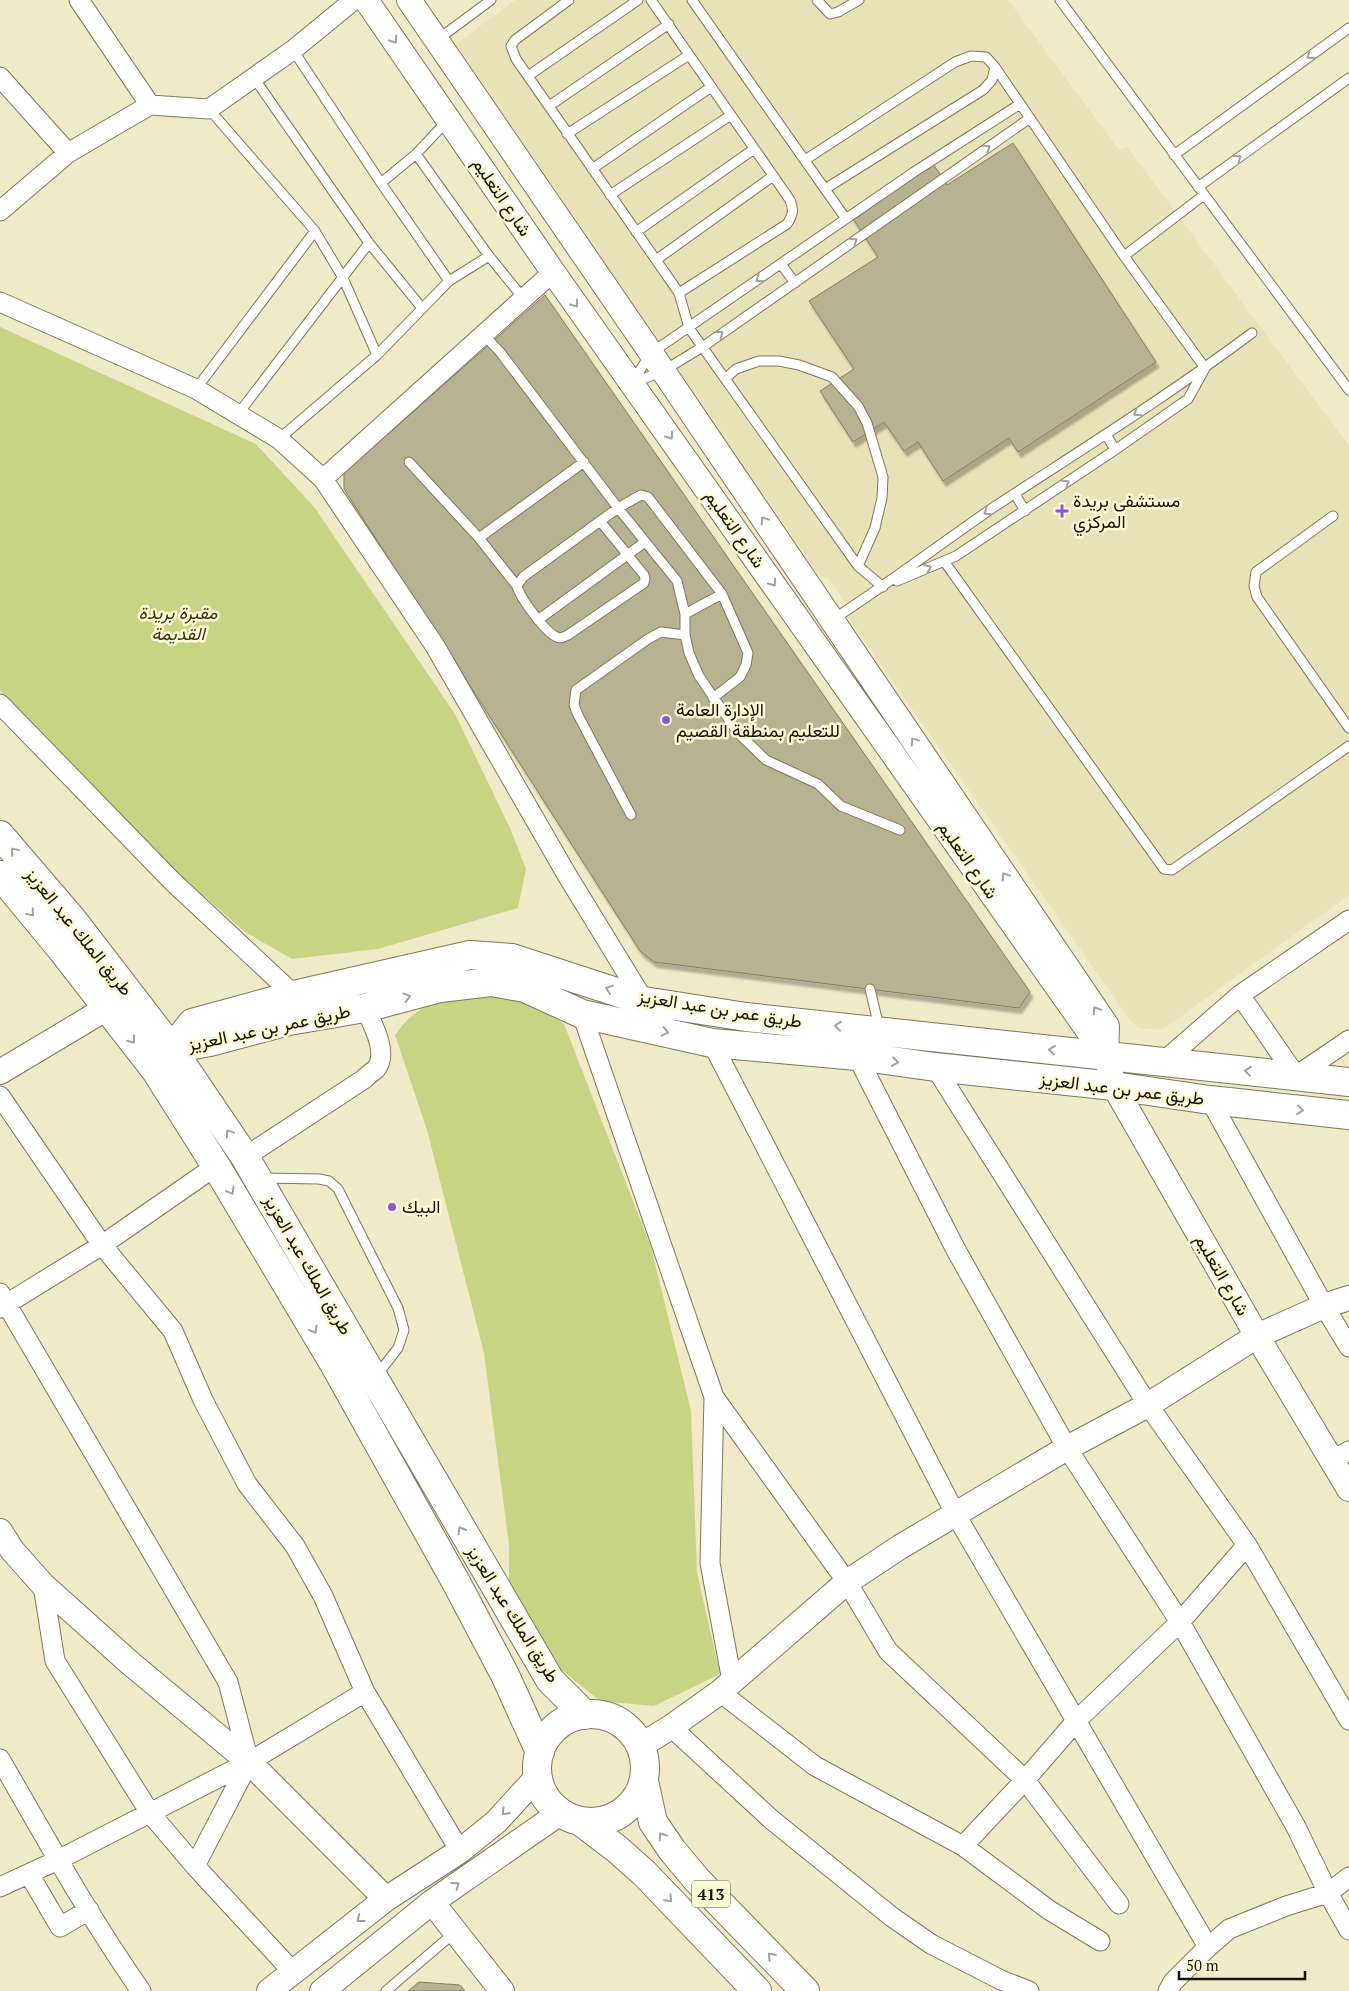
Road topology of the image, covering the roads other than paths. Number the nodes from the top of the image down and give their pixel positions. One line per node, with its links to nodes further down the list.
1 (80, 0): 25 (street)
2 (354, 0): 16 (street)
3 (366, 0): 30 (street, شارع التعليم, one-way to 30)
4 (408, 0): 15 (street, شارع التعليم)
5 (491, 0): 15 (lane)
6 (569, 0): 19 (lane)
7 (638, 0): 19 (lane)
8 (651, 0): 13 (lane)
9 (692, 0): 36 (lane)
10 (817, 0): 11 (lane)
11 (859, 0)
12 (1060, 0): 35 (lane)
13 (669, 24): 17 (lane); 26 (lane)
14 (1349, 28): 35 (lane, one-way to 35)
15 (436, 40): 66 (street, شارع التعليم)
16 (293, 50): 21 (street); 39 (lane)
17 (689, 55): 23 (lane); 31 (lane)
18 (995, 67): 24 (lane); 36 (lane); 41 (lane)
19 (528, 76): 26 (lane)
20 (0, 77): 33 (street)
21 (254, 78): 27 (street); 48 (lane)
22 (1349, 78): 40 (lane, one-way to 22)
23 (710, 86): 28 (lane); 37 (lane)
24 (1020, 104): 29 (lane); 45 (lane)
25 (150, 105): 27 (street); 33 (street)
26 (548, 106): 31 (lane)
27 (208, 110): 46 (lane)
28 (731, 115): 32 (lane); 42 (lane)
29 (1030, 118): 50 (lane); 56 (lane, one-way to 29)
30 (449, 119): 34 (lane); 53 (street, شارع التعليم)
31 (567, 134): 37 (lane)
32 (754, 149): 38 (lane); 47 (lane)
33 (68, 153): 44 (street)
34 (416, 154): 39 (lane); 49 (lane)
35 (1174, 155): 40 (lane)
36 (805, 160): 41 (lane)
37 (592, 169): 42 (lane)
38 (773, 176): 51 (lane); 57 (lane)
39 (381, 183): 55 (lane)
40 (1198, 187): 43 (lane)
41 (825, 189): 45 (lane)
42 (610, 196): 47 (lane)
43 (1204, 196): 50 (lane); 71 (lane)
44 (0, 211)
45 (846, 219): 52 (lane)
46 (315, 231): 54 (lane); 70 (lane)
47 (636, 232): 51 (lane)
48 (369, 243): 54 (lane); 60 (lane)
49 (489, 256): 55 (lane); 58 (lane)
50 (1124, 256): 67 (lane)
51 (656, 260): 57 (lane)
52 (781, 264): 56 (lane); 61 (lane, one-way to 61)
53 (553, 272): 58 (street); 69 (street, شارع التعليم, one-way to 69)
54 (343, 278): 65 (lane); 72 (lane)
55 (449, 281): 60 (lane)
56 (795, 282): 64 (lane, one-way to 56)
57 (679, 293): 61 (lane)
58 (524, 299): 63 (street)
59 (0, 302): 70 (street)
60 (422, 308): 65 (lane)
61 (689, 328): 64 (lane); 66 (lane)
62 (1252, 333): 67 (lane)
63 (484, 335): 77 (lane); 78 (street)
64 (704, 346): 66 (lane); 68 (lane)
65 (377, 355): 74 (lane)
66 (657, 362): 69 (lane); 69 (lane); 96 (street, شارع التعليم, one-way to 66)
67 (1205, 368): 73 (lane, one-way to 73); 75 (lane)
68 (726, 378): 90 (lane); 90 (lane)
69 (632, 383): 119 (street, شارع التعليم, one-way to 119)
70 (196, 389): 72 (street)
71 (1349, 390)
72 (238, 414): 74 (street)
73 (1106, 434): 75 (lane); 79 (lane)
74 (280, 438): 78 (street)
75 (1115, 450): 81 (lane, one-way to 75)
76 (409, 462): 84 (lane)
77 (584, 462): 80 (lane); 84 (lane)
78 (323, 480): 110 (street)
79 (1015, 494): 81 (lane); 85 (lane, one-way to 85)
80 (618, 508): 83 (lane); 86 (lane); 93 (lane)
81 (1024, 510): 88 (lane)
82 (1333, 516): 100 (lane)
83 (600, 521): 87 (lane); 91 (lane)
84 (479, 538): 91 (lane)
85 (944, 541): 88 (lane); 92 (lane)
86 (645, 542): 87 (lane); 94 (lane)
87 (628, 554): 95 (lane); 95 (lane)
88 (956, 556): 89 (lane)
89 (944, 561): 92 (lane, one-way to 89); 101 (lane)
90 (858, 566): 92 (lane)
91 (517, 586): 95 (lane)
92 (883, 587): 96 (lane)
93 (722, 594): 94 (lane); 98 (lane)
94 (684, 614): 97 (lane)
95 (538, 620)
96 (832, 620): 119 (street, شارع التعليم, one-way to 96)
97 (684, 635): 98 (lane); 102 (lane)
98 (713, 698): 103 (lane)
99 (0, 704): 108 (street)
100 (1349, 728)
101 (1349, 746)
102 (631, 815)
103 (900, 830)
104 (0, 835): 117 (main road, طريق الملك عبد العزيز, one-way to 104)
105 (0, 875): 111 (main road, طريق الملك عبد العزيز, one-way to 111)
106 (1349, 920): 109 (street)
107 (870, 989): 114 (lane)
108 (294, 995): 110 (main road, طريق عمر بن عبد العزيز, one-way to 108); 117 (main road, طريق عمر بن عبد العزيز)
109 (1240, 995): 120 (street); 123 (street)
110 (644, 1001): 114 (main road, طريق عمر بن عبد العزيز, one-way to 110)
111 (107, 1008): 122 (street); 129 (main road, طريق الملك عبد العزيز, one-way to 129)
112 (365, 1008): 113 (main road, طريق عمر بن عبد العزيز, one-way to 113); 117 (main road, طريق عمر بن عبد العزيز); 130 (street)
113 (582, 1014): 116 (main road, طريق عمر بن عبد العزيز, one-way to 116); 138 (street)
114 (880, 1030): 119 (main road, طريق عمر بن عبد العزيز, one-way to 114)
115 (1349, 1040): 123 (street)
116 (712, 1043): 118 (main road, طريق عمر بن عبد العزيز); 143 (street)
117 (172, 1048): 130 (main road, طريق الملك عبد العزيز, one-way to 117)
118 (857, 1056): 121 (main road, طريق عمر بن عبد العزيز, one-way to 121); 140 (street)
119 (1106, 1056): 120 (main road, طريق عمر بن عبد العزيز); 125 (street, شارع التعليم)
120 (1162, 1063): 123 (main road, طريق عمر بن عبد العزيز, one-way to 120)
121 (935, 1067): 125 (main road, طريق عمر بن عبد العزيز); 139 (street)
122 (0, 1072)
123 (1296, 1076): 124 (main road, طريق عمر بن عبد العزيز)
124 (1349, 1082)
125 (1114, 1086): 127 (main road, طريق عمر بن عبد العزيز); 135 (street, شارع التعليم)
126 (0, 1096): 131 (street)
127 (1210, 1100): 128 (main road, طريق عمر بن عبد العزيز, one-way to 128); 134 (street)
128 (1347, 1120)
129 (216, 1166): 131 (street); 158 (main road, طريق الملك عبد العزيز, one-way to 158)
130 (251, 1168): 137 (main road, طريق الملك عبد العزيز); 137 (lane)
131 (102, 1245): 133 (street); 150 (street)
132 (1349, 1298): 134 (street)
133 (3, 1302): 157 (street)
134 (1324, 1306): 135 (street); 136 (street)
135 (1257, 1336): 139 (street); 141 (street, شارع التعليم)
136 (1349, 1346)
137 (374, 1379): 151 (main road, طريق الملك عبد العزيز, one-way to 137)
138 (714, 1397): 146 (street); 149 (street)
139 (1148, 1405): 140 (street); 145 (street)
140 (1067, 1448): 143 (street); 148 (street)
141 (1340, 1455): 142 (street, شارع التعليم)
142 (1349, 1490)
143 (956, 1515): 146 (street); 152 (street)
144 (0, 1531): 147 (street)
145 (1247, 1545): 148 (street); 153 (street)
146 (847, 1582): 149 (street); 159 (street)
147 (43, 1585): 157 (street); 161 (street)
148 (1180, 1622): 152 (street); 170 (street)
149 (726, 1686): 154 (street); 163 (street)
150 (365, 1692): 157 (street); 164 (street)
151 (585, 1715): 155 (main road); 158 (main road)
152 (1077, 1720): 159 (street); 178 (street)
153 (1349, 1720)
154 (671, 1727): 155 (street); 187 (street)
155 (640, 1746): 160 (main road)
156 (0, 1759): 165 (street)
157 (249, 1762): 161 (street); 166 (street); 171 (street)
158 (539, 1764): 162 (main road); 164 (street, one-way to 164)
159 (1025, 1780): 163 (street); 173 (street)
160 (644, 1781): 162 (main road); 186 (main road, 413, one-way to 160)
161 (150, 1813): 165 (street); 166 (street)
162 (570, 1817): 172 (street, one-way to 162); 185 (main road, 413, one-way to 185)
163 (963, 1846): 177 (street)
164 (460, 1851): 171 (street)
165 (58, 1860): 167 (street); 174 (street)
166 (195, 1866): 179 (street)
167 (29, 1874): 169 (street); 174 (street)
168 (1349, 1878): 170 (street)
169 (0, 1887)
170 (1328, 1893): 175 (street); 178 (street)
171 (386, 1899): 179 (street, one-way to 179)
172 (432, 1902): 176 (street); 182 (street)
173 (1119, 1904)
174 (89, 1910): 180 (street)
175 (1349, 1930)
176 (456, 1931): 183 (lane); 184 (street)
177 (1100, 1941)
178 (1208, 1947): 188 (street)
179 (293, 1972): 181 (street)
180 (141, 1991)
181 (269, 1991)
182 (322, 1991)
183 (386, 1991)
184 (502, 1991)
185 (757, 1991)
186 (805, 1991)
187 (1029, 1991)
188 (1168, 1991)

